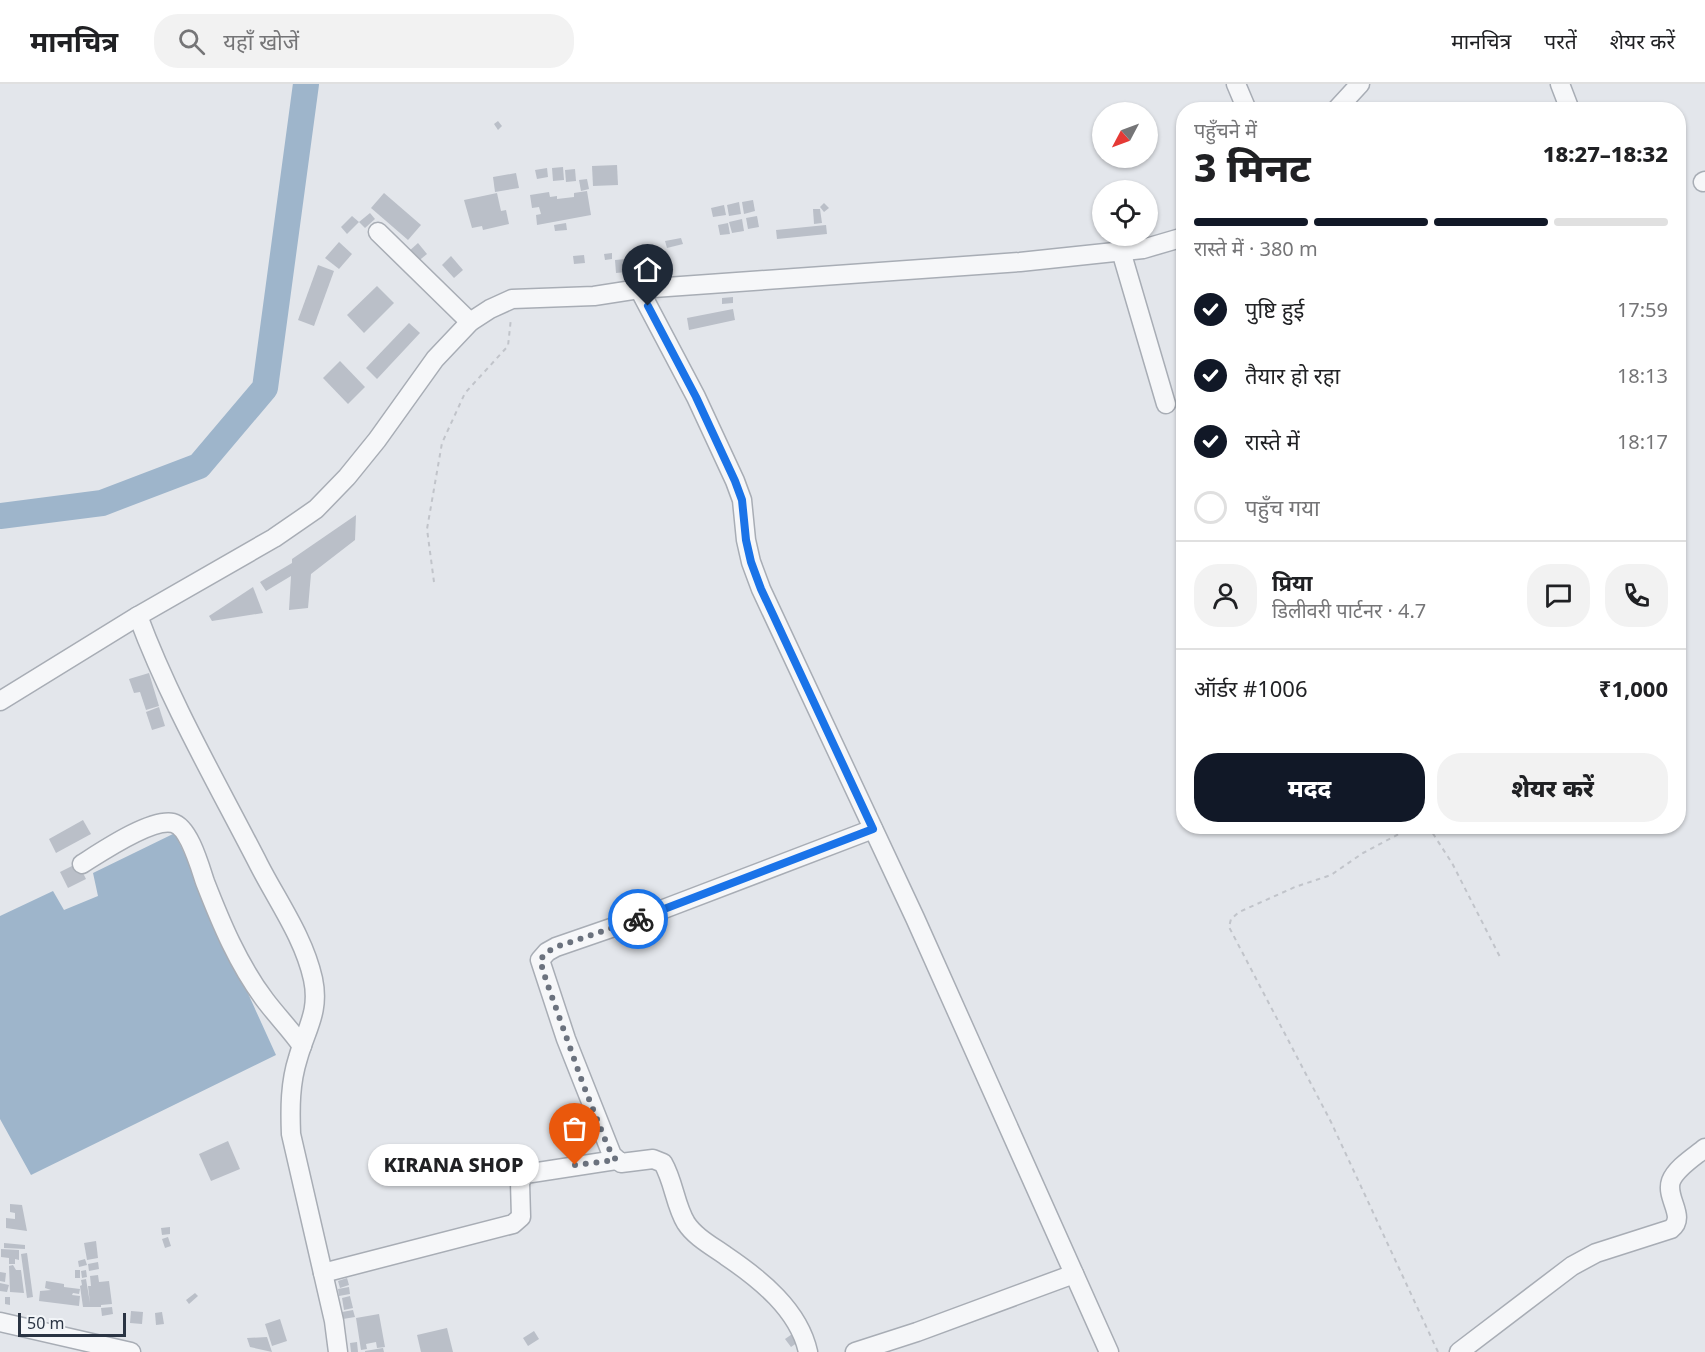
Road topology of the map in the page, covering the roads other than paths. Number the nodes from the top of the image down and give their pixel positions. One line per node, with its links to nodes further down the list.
1 (1236, 84): 4 (street)
2 (1360, 84): 5 (street)
3 (1560, 84): 6 (street)
4 (1244, 102)
5 (1343, 102)
6 (1567, 102)
7 (378, 232): 11 (street)
8 (1176, 239): 9 (street)
9 (1121, 251): 10 (street); 12 (street)
10 (639, 289): 11 (street); 15 (street)
11 (470, 322): 13 (street)
12 (1166, 404)
13 (138, 616): 14 (street); 17 (street)
14 (0, 701)
15 (873, 829): 19 (street); 21 (street)
16 (82, 864): 17 (street)
17 (302, 1046): 20 (street)
18 (1705, 1148): 29 (street)
19 (616, 1160): 20 (street); 26 (street)
20 (323, 1273): 25 (street)
21 (1074, 1274): 27 (street); 28 (street)
22 (0, 1322): 23 (street)
23 (74, 1346): 24 (street)
24 (131, 1352)
25 (338, 1352)
26 (808, 1352)
27 (855, 1352)
28 (1109, 1352)
29 (1460, 1352)

